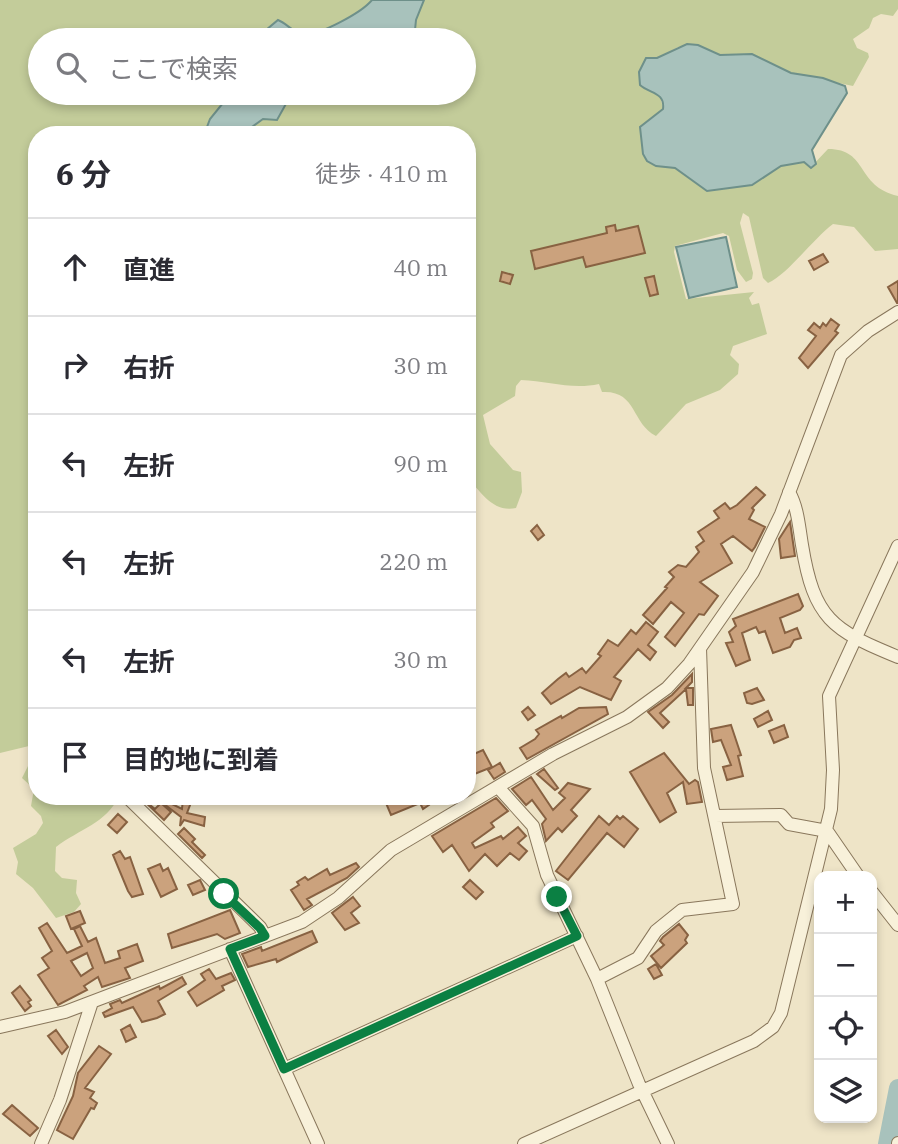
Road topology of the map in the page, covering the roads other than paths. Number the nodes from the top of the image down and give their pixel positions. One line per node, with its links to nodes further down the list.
1 (898, 312): 2 (street)
2 (789, 492): 4 (street); 5 (street)
3 (898, 546): 4 (street)
4 (855, 639): 6 (street); 12 (street)
5 (700, 648): 7 (street); 11 (street)
6 (898, 657)
7 (498, 787): 8 (street); 17 (street)
8 (476, 800)
9 (135, 805): 16 (street)
10 (467, 805): 16 (street)
11 (715, 817): 12 (street); 19 (street)
12 (827, 831): 13 (street); 23 (street)
13 (855, 871)
14 (877, 898): 15 (street)
15 (898, 925)
16 (265, 936): 18 (street)
17 (577, 936): 19 (street); 22 (street)
18 (230, 949): 20 (street); 22 (street)
19 (597, 978): 23 (street)
20 (92, 1002): 21 (street); 24 (street)
21 (0, 1027)
22 (284, 1069): 25 (street)
23 (643, 1091): 26 (street); 27 (street)
24 (41, 1144)
25 (318, 1144)
26 (524, 1144)
27 (668, 1144)

